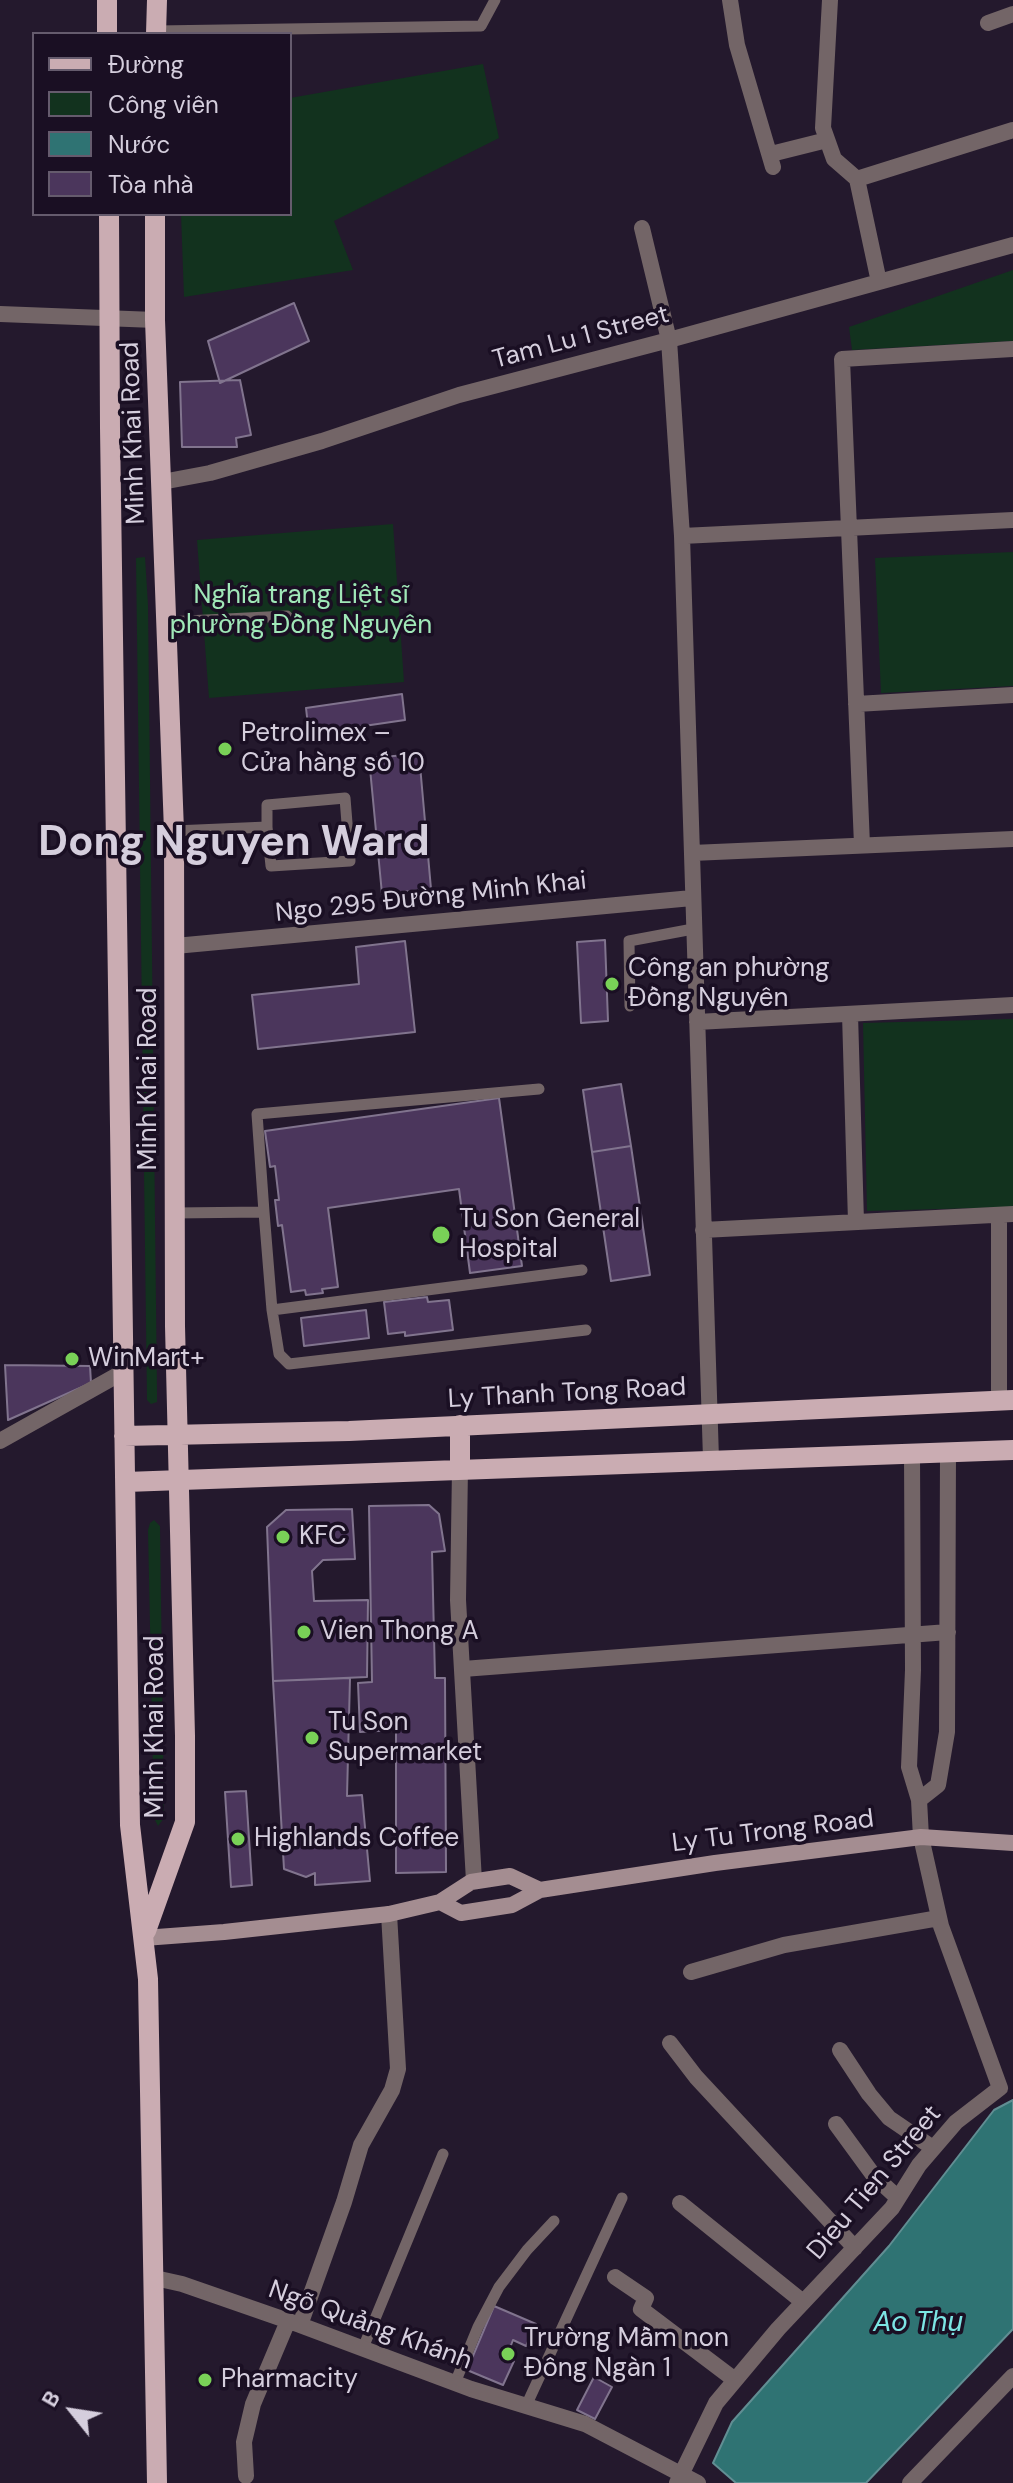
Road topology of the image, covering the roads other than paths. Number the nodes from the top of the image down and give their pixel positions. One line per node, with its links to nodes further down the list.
1 (107, 0): 8 (main road)
2 (157, 0): 9 (main road)
3 (495, 0): 10 (lane)
4 (730, 0): 12 (street)
5 (830, 0): 12 (street)
6 (1013, 14): 7 (street)
7 (988, 23)
8 (107, 32)
9 (156, 32)
10 (202, 32)
11 (1013, 130): 13 (street)
12 (827, 140): 13 (street)
13 (857, 179): 18 (street)
14 (109, 216): 20 (main road, Minh Khai Road)
15 (155, 216): 21 (main road, Minh Khai Road)
16 (642, 228): 22 (street)
17 (1013, 245): 18 (street, Tam Lu 1 Street)
18 (879, 282): 22 (street, Tam Lu 1 Street)
19 (0, 314): 20 (street)
20 (109, 319): 21 (street); 53 (main road, Minh Khai Road)
21 (155, 320): 24 (main road, Minh Khai Road)
22 (669, 340): 24 (street, Tam Lu 1 Street); 27 (street)
23 (1013, 349): 26 (street)
24 (162, 482): 29 (main road, Minh Khai Road)
25 (1013, 520): 26 (street)
26 (848, 528): 27 (street); 31 (street)
27 (682, 536): 36 (street)
28 (287, 616): 29 (lane)
29 (166, 622): 33 (main road, Minh Khai Road)
30 (1013, 695): 31 (street)
31 (856, 704): 35 (street)
32 (267, 827): 32 (lane); 33 (lane)
33 (174, 831): 39 (main road, Minh Khai Road)
34 (1013, 839): 35 (street)
35 (862, 845): 36 (street)
36 (692, 853): 37 (street)
37 (692, 898): 38 (street); 39 (street, Ngo 295 Đường Minh Khai)
38 (693, 929): 41 (lane); 43 (street)
39 (175, 946): 46 (main road, Minh Khai Road)
40 (1013, 1005): 42 (street)
41 (630, 1006)
42 (850, 1014): 43 (street); 48 (street)
43 (697, 1022): 49 (street)
44 (539, 1089): 45 (lane)
45 (264, 1212): 46 (lane); 51 (lane)
46 (174, 1213): 58 (main road, Minh Khai Road)
47 (1006, 1215): 48 (street); 54 (street)
48 (856, 1222): 49 (street)
49 (703, 1230): 55 (street)
50 (582, 1270): 51 (lane)
51 (272, 1310): 52 (lane)
52 (586, 1330)
53 (123, 1372): 57 (main road, Minh Khai Road); 59 (street)
54 (1006, 1400): 55 (main road, Ly Thanh Tong Road)
55 (709, 1412): 56 (main road, Ly Thanh Tong Road); 63 (street)
56 (460, 1425): 58 (main road, Ly Thanh Tong Road); 64 (main road)
57 (124, 1436): 58 (main road, Ly Thanh Tong Road); 66 (main road, Minh Khai Road)
58 (177, 1436): 65 (main road, Minh Khai Road)
59 (0, 1441)
60 (1013, 1450): 61 (main road)
61 (948, 1453): 62 (main road); 67 (street)
62 (912, 1454): 63 (main road); 68 (street, Dieu Tien Street)
63 (711, 1459): 64 (main road)
64 (460, 1468): 65 (main road); 69 (street)
65 (179, 1480): 66 (main road); 78 (main road, Minh Khai Road)
66 (126, 1482): 78 (main road, Minh Khai Road)
67 (948, 1632): 68 (street); 70 (street)
68 (913, 1633): 69 (street); 70 (street, Dieu Tien Street)
69 (463, 1669): 73 (street)
70 (919, 1800): 71 (street, Dieu Tien Street)
71 (921, 1837): 72 (main road, Ly Tu Trong Road); 74 (main road, Ly Tu Trong Road); 77 (street, Dieu Tien Street)
72 (1013, 1843)
73 (474, 1881): 74 (main road, Ly Tu Trong Road); 75 (main road, Ly Tu Trong Road)
74 (540, 1890): 75 (main road, Ly Tu Trong Road)
75 (440, 1902): 76 (main road, Ly Tu Trong Road)
76 (389, 1914): 78 (main road, Ly Tu Trong Road); 93 (street)
77 (939, 1918): 79 (street); 83 (street, Dieu Tien Street)
78 (144, 1938): 91 (main road, Minh Khai Road)
79 (691, 1972)
80 (670, 2043): 89 (street)
81 (840, 2050): 83 (street)
82 (836, 2124): 86 (street)
83 (933, 2148): 86 (street, Dieu Tien Street)
84 (443, 2154): 94 (lane)
85 (622, 2198): 98 (lane)
86 (898, 2198): 89 (street, Dieu Tien Street)
87 (680, 2203): 92 (street)
88 (554, 2221): 97 (lane)
89 (855, 2248): 92 (street, Dieu Tien Street)
90 (615, 2277): 96 (street)
91 (155, 2278): 93 (street, Ngõ Quảng Khánh); 101 (main road, Minh Khai Road)
92 (803, 2302): 96 (street, Dieu Tien Street)
93 (294, 2323): 94 (street, Ngõ Quảng Khánh); 99 (street)
94 (363, 2348): 97 (street, Ngõ Quảng Khánh)
95 (1013, 2376): 103 (street)
96 (735, 2380): 100 (street, Dieu Tien Street)
97 (455, 2383): 98 (street, Ngõ Quảng Khánh)
98 (526, 2406): 100 (street, Ngõ Quảng Khánh)
99 (246, 2476)
100 (679, 2478): 102 (street, Ngõ Quảng Khánh)
101 (157, 2483)
102 (698, 2483)
103 (910, 2483)

